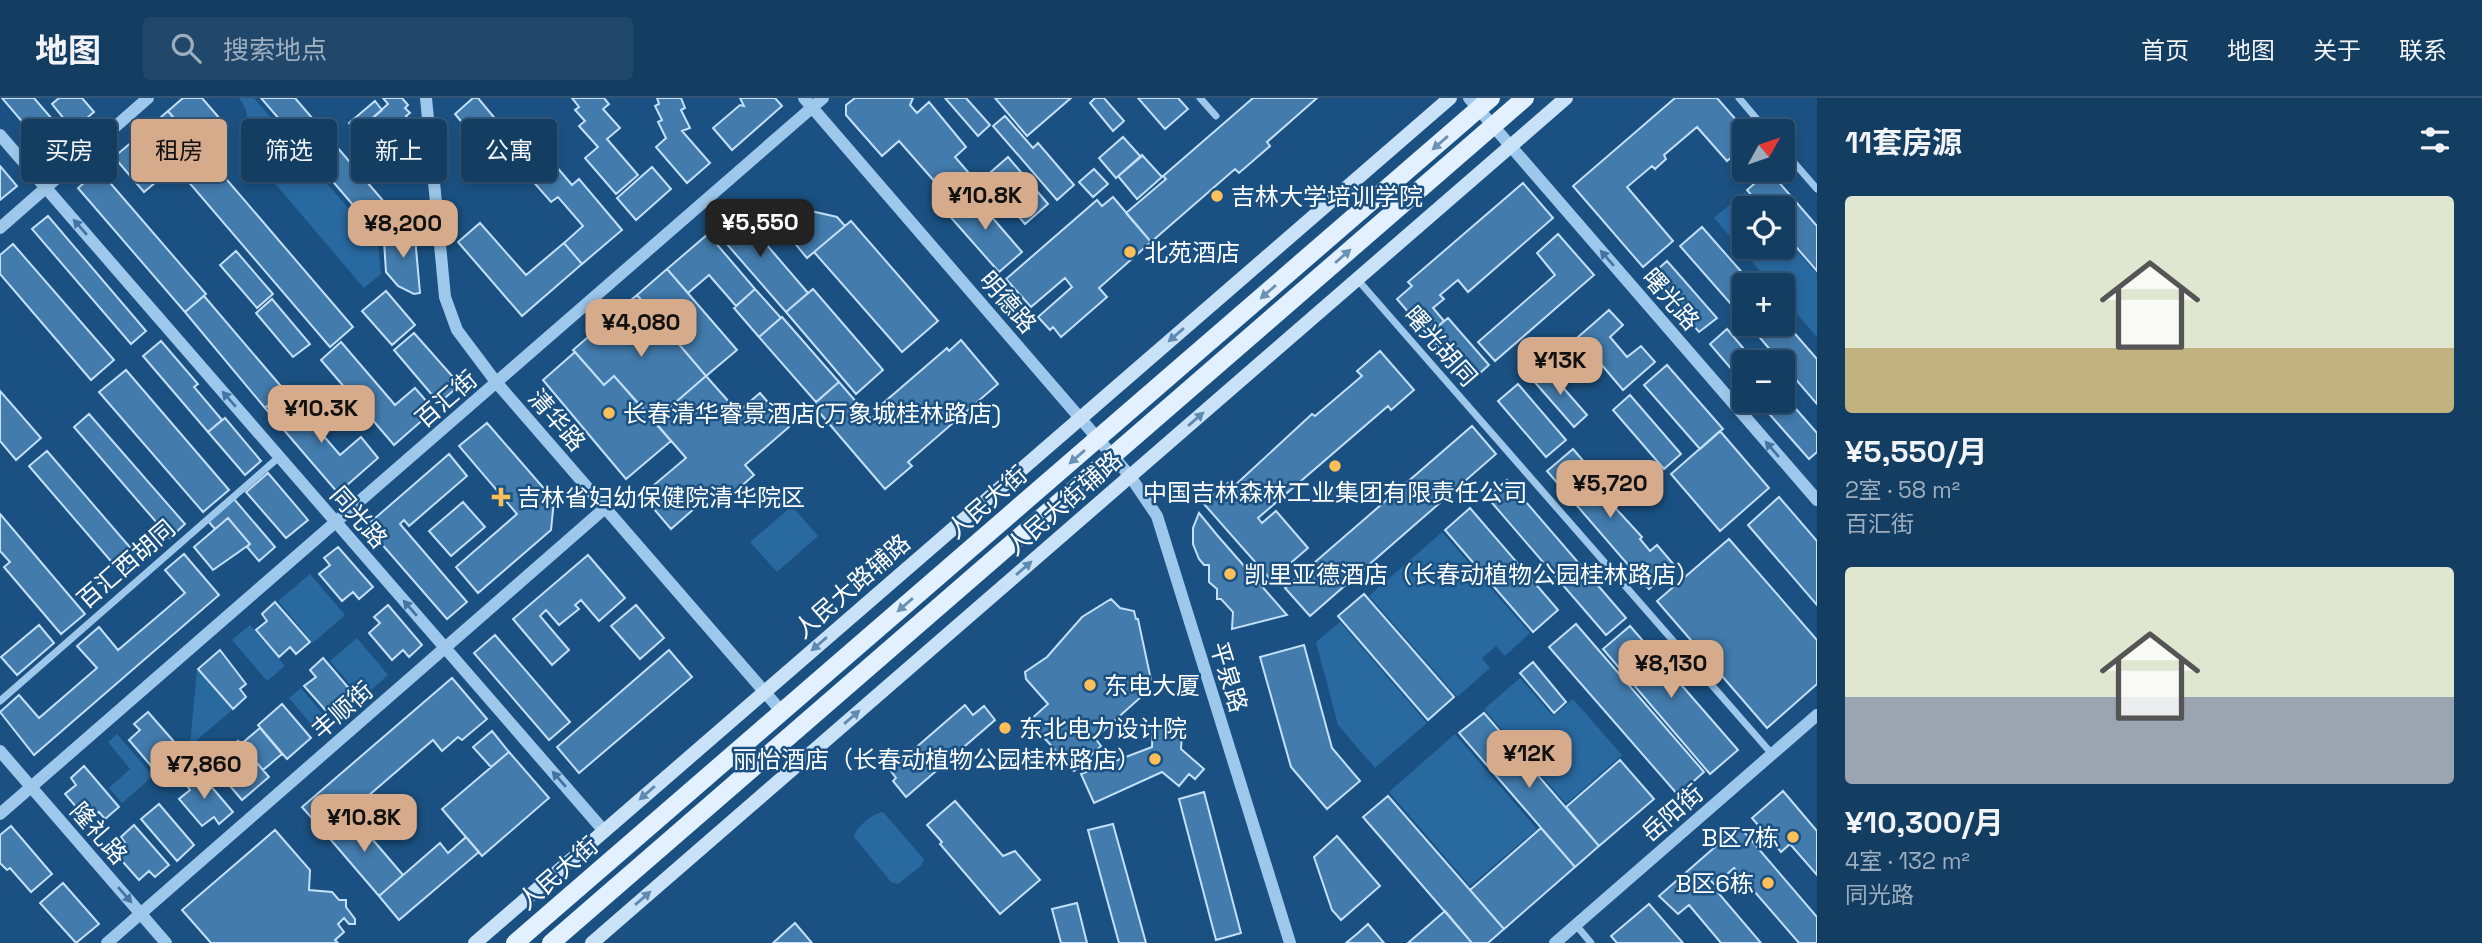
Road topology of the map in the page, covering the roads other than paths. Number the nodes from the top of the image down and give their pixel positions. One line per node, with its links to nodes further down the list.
1 (148, 98): 17 (street)
2 (426, 98): 21 (street, 清华路)
3 (823, 98): 10 (street, 百汇街)
4 (1200, 98): 11 (street)
5 (1450, 98): 22 (main road, 人民大路辅路, one-way to 22)
6 (1525, 98): 13 (main road, 人民大街)
7 (1566, 98): 15 (main road, 人民大街辅路)
8 (1739, 98): 12 (street)
9 (1479, 102): 13 (street, 曙光路); 23 (main road, 人民大街, one-way to 23)
10 (808, 103): 21 (street, 百汇街); 22 (street, 明德路)
11 (1216, 116)
12 (1757, 119)
13 (1493, 126): 15 (street, 曙光路); 24 (main road, 人民大街, one-way to 13)
14 (0, 135): 17 (street, 同光路)
15 (1510, 146): 20 (main road, 人民大街辅路); 27 (street, 曙光路, one-way to 15)
16 (1796, 165): 18 (street)
17 (46, 188): 19 (street); 25 (street, 同光路, one-way to 17)
18 (1817, 189)
19 (0, 228)
20 (1357, 279): 26 (main road, 人民大街辅路, one-way to 20); 36 (street, 曙光胡同)
21 (496, 383): 28 (street, 清华路); 29 (street, 百汇街)
22 (1080, 418): 23 (street, 明德路); 31 (main road, 人民大路辅路, one-way to 31)
23 (1098, 439): 24 (street, 平泉路); 33 (main road, 人民大街, one-way to 33)
24 (1112, 456): 26 (street, 平泉路); 46 (main road, 人民大街)
25 (279, 457): 29 (street, 同光路); 32 (street, 百汇西胡同)
26 (1130, 476): 47 (main road, 人民大街辅路, one-way to 26); 48 (street, 平泉路)
27 (1817, 500)
28 (605, 509): 30 (street, 丰顺街); 31 (street, 清华路)
29 (336, 522): 30 (street, 同光路, one-way to 29); 37 (street, 百汇街)
30 (445, 648): 39 (street, 同光路, one-way to 30); 40 (street, 丰顺街)
31 (764, 692): 33 (street, 清华路); 39 (main road, 人民大路辅路, one-way to 39)
32 (0, 701)
33 (782, 712): 45 (main road, 人民大街)
34 (1817, 715): 36 (street, 岳阳街)
35 (0, 751): 37 (street, 隆礼路)
36 (1772, 754): 41 (street, 岳阳街)
37 (31, 787): 38 (street, 百汇街); 40 (street, 隆礼路, one-way to 40)
38 (0, 814)
39 (604, 831): 44 (main road, 人民大路辅路)
40 (141, 914): 42 (street, 丰顺街); 43 (street, 隆礼路)
41 (1576, 925): 49 (street, 岳阳街); 50 (street)
42 (107, 943)
43 (166, 943)
44 (475, 943)
45 (515, 943)
46 (551, 943)
47 (592, 943)
48 (1290, 943)
49 (1555, 943)
50 (1591, 943)

